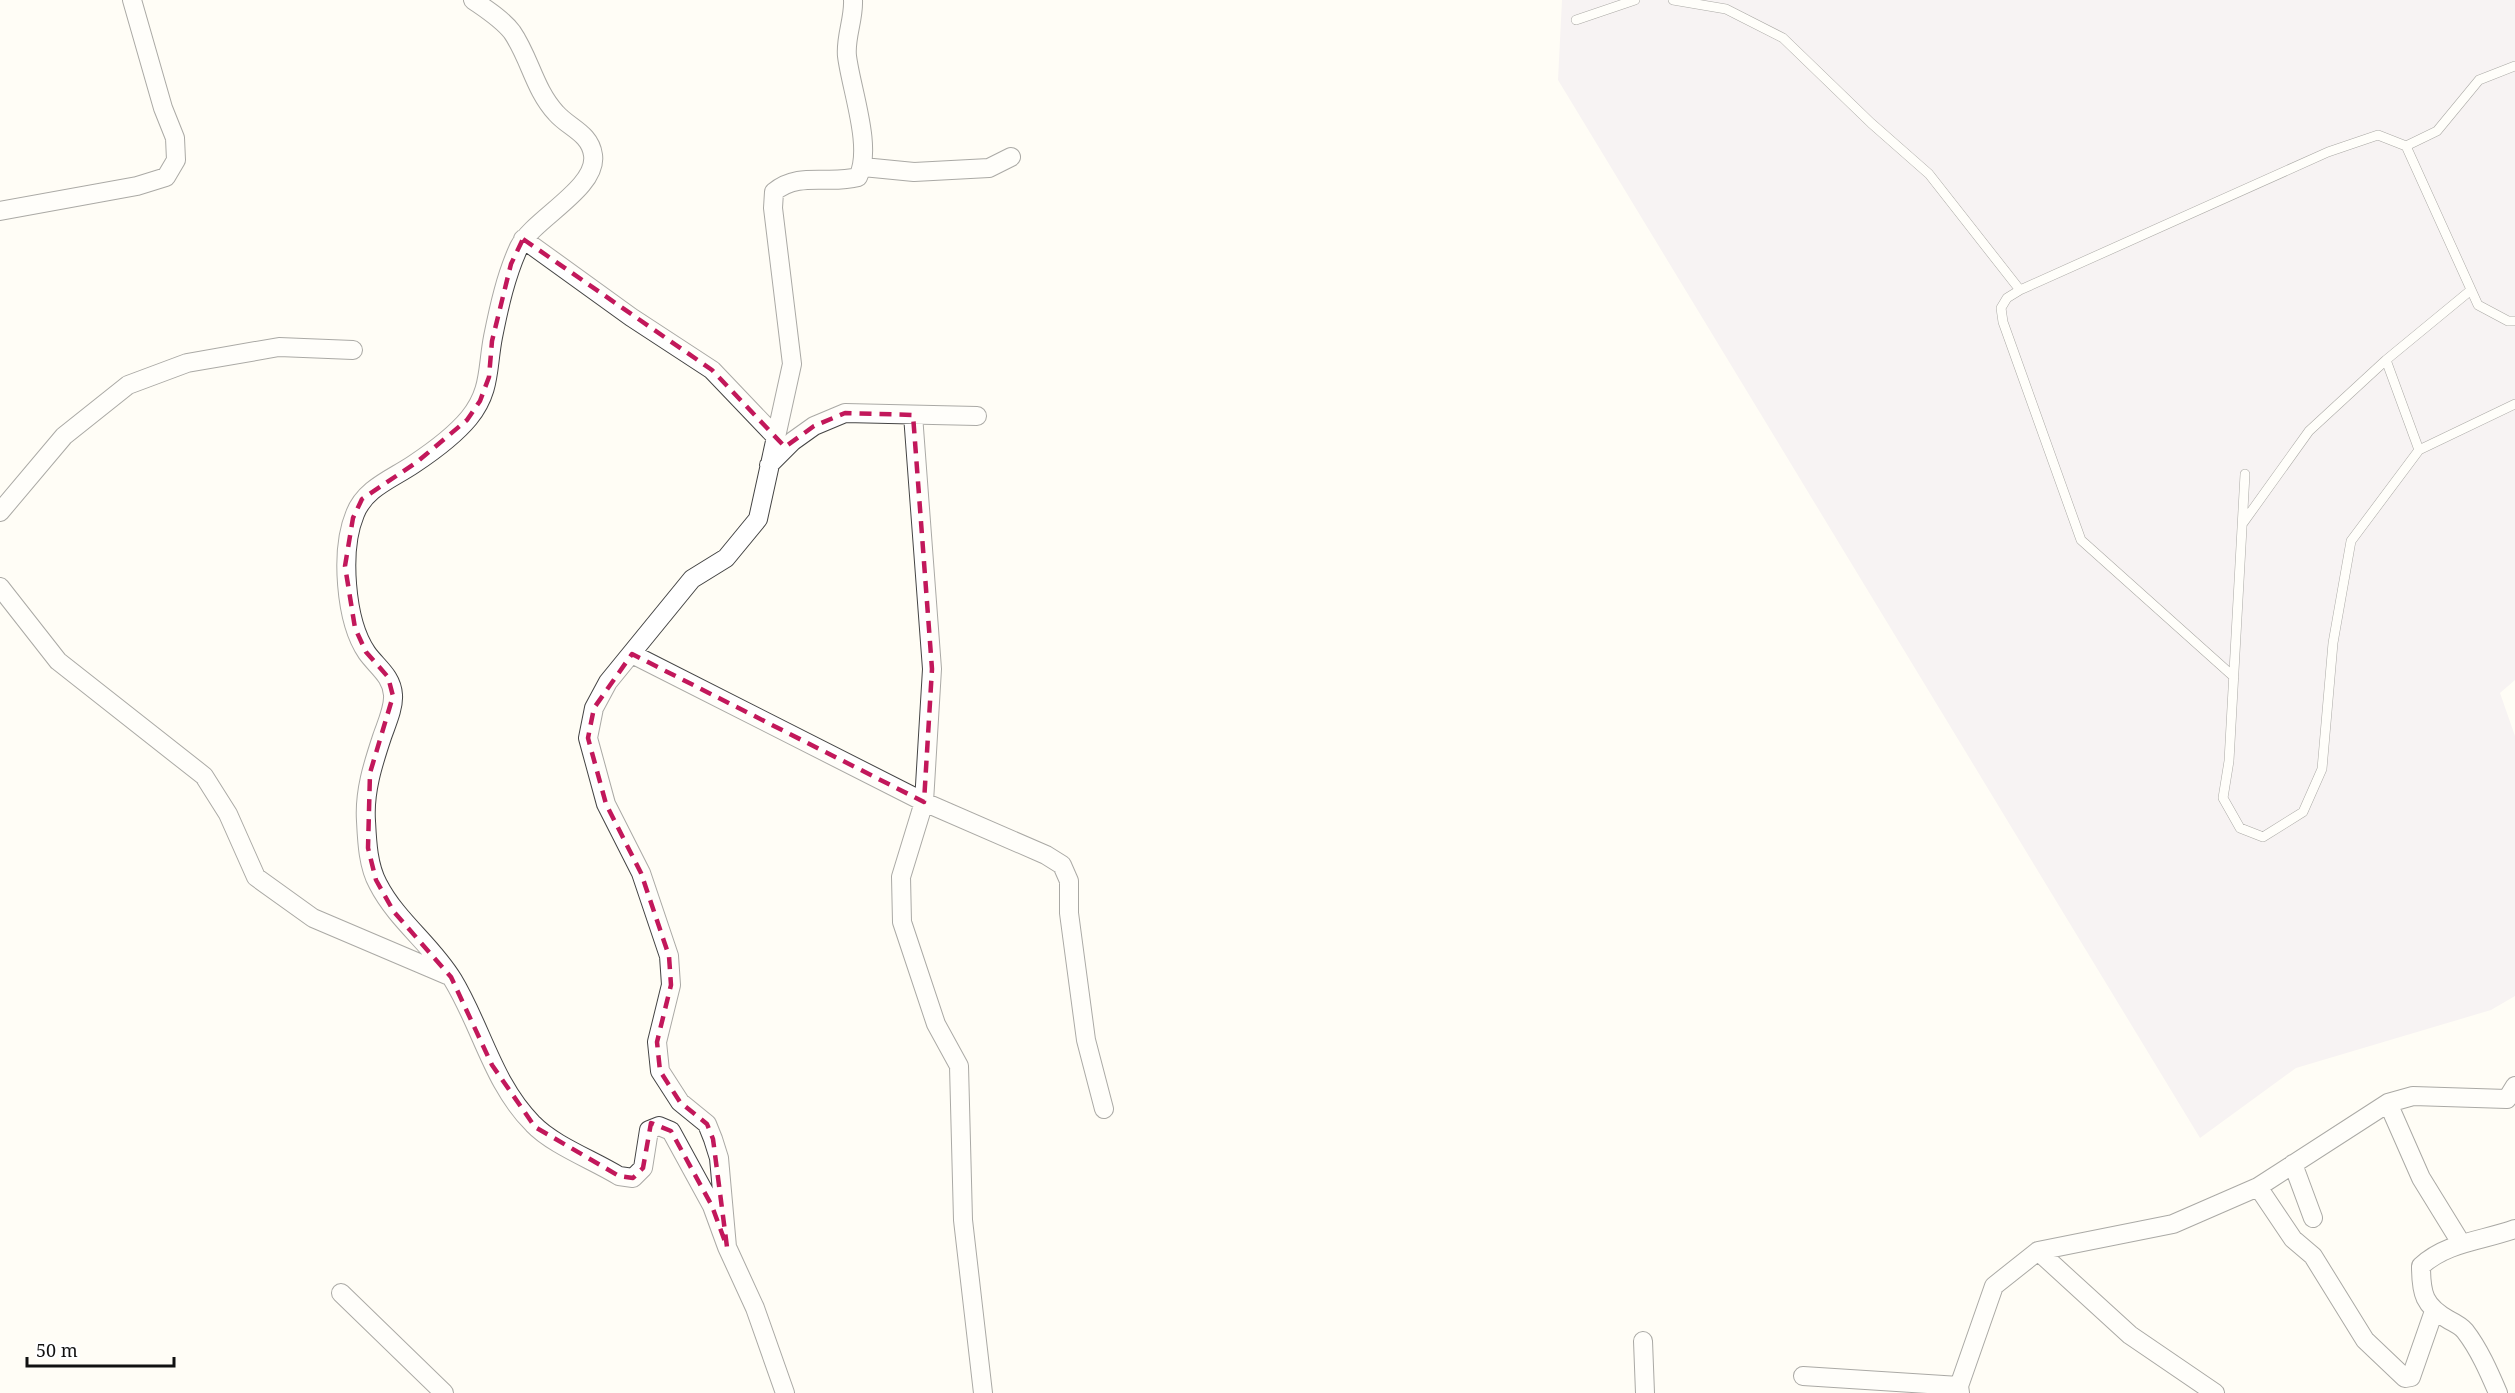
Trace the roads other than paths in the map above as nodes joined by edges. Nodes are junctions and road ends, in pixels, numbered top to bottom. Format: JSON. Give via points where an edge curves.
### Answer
{"nodes":[{"id":1,"x":132,"y":0,"type":"edge"},
{"id":2,"x":473,"y":0,"type":"edge"},
{"id":3,"x":853,"y":0,"type":"edge"},
{"id":4,"x":1635,"y":0,"type":"edge"},
{"id":5,"x":1673,"y":0,"type":"edge"},
{"id":6,"x":1576,"y":20,"type":"dead end"},
{"id":7,"x":2515,"y":66,"type":"edge"},
{"id":8,"x":2406,"y":146,"type":"junction"},
{"id":9,"x":1011,"y":157,"type":"dead end"},
{"id":10,"x":863,"y":167,"type":"junction"},
{"id":11,"x":0,"y":211,"type":"edge"},
{"id":12,"x":523,"y":239,"type":"junction"},
{"id":13,"x":2020,"y":290,"type":"junction"},
{"id":14,"x":2471,"y":290,"type":"junction"},
{"id":15,"x":2515,"y":321,"type":"edge"},
{"id":16,"x":353,"y":350,"type":"dead end"},
{"id":17,"x":2386,"y":360,"type":"junction"},
{"id":18,"x":2515,"y":404,"type":"edge"},
{"id":19,"x":913,"y":416,"type":"junction"},
{"id":20,"x":977,"y":416,"type":"dead end"},
{"id":21,"x":775,"y":436,"type":"junction"},
{"id":22,"x":2419,"y":450,"type":"junction"},
{"id":23,"x":769,"y":465,"type":"junction"},
{"id":24,"x":2245,"y":474,"type":"dead end"},
{"id":25,"x":0,"y":512,"type":"edge"},
{"id":26,"x":2242,"y":523,"type":"junction"},
{"id":27,"x":0,"y":587,"type":"edge"},
{"id":28,"x":632,"y":654,"type":"junction"},
{"id":29,"x":2234,"y":677,"type":"junction"},
{"id":30,"x":924,"y":802,"type":"junction"},
{"id":31,"x":451,"y":976,"type":"junction"},
{"id":32,"x":2512,"y":1097,"type":"edge"},
{"id":33,"x":2388,"y":1103,"type":"junction"},
{"id":34,"x":1104,"y":1109,"type":"dead end"},
{"id":35,"x":2293,"y":1164,"type":"junction"},
{"id":36,"x":2258,"y":1187,"type":"junction"},
{"id":37,"x":2313,"y":1218,"type":"dead end"},
{"id":38,"x":2515,"y":1229,"type":"edge"},
{"id":39,"x":2461,"y":1243,"type":"junction"},
{"id":40,"x":728,"y":1247,"type":"junction"},
{"id":41,"x":2038,"y":1251,"type":"junction"},
{"id":42,"x":341,"y":1293,"type":"dead end"},
{"id":43,"x":2434,"y":1311,"type":"junction"},
{"id":44,"x":1643,"y":1341,"type":"dead end"},
{"id":45,"x":1803,"y":1376,"type":"dead end"},
{"id":46,"x":1960,"y":1390,"type":"edge"},
{"id":47,"x":444,"y":1393,"type":"edge"},
{"id":48,"x":785,"y":1393,"type":"edge"},
{"id":49,"x":983,"y":1393,"type":"edge"},
{"id":50,"x":1646,"y":1393,"type":"edge"},
{"id":51,"x":2215,"y":1393,"type":"edge"},
{"id":52,"x":2498,"y":1393,"type":"edge"}],
"edges":[{"from":1,"to":11,"type":"street","via":[[163,108],[176,138],[176,160],[166,177]]},
{"from":2,"to":12,"type":"street","via":[[511,31],[542,98],[560,118],[580,131],[590,144],[594,159],[589,175]]},
{"from":3,"to":10,"type":"street","via":[[847,53]]},
{"from":4,"to":6,"type":"lane"},
{"from":5,"to":13,"type":"lane","via":[[1726,9],[1783,38],[1929,174]]},
{"from":7,"to":8,"type":"lane","via":[[2479,80],[2437,130]]},
{"from":8,"to":13,"type":"lane","via":[[2378,135],[2328,152]]},
{"from":8,"to":14,"type":"lane"},
{"from":9,"to":10,"type":"street","via":[[989,168],[914,172]]},
{"from":10,"to":21,"type":"street","via":[[858,177],[808,178],[785,183],[774,192],[772,208],[792,364]]},
{"from":12,"to":21,"type":"street","via":[[712,370]]},
{"from":12,"to":31,"type":"street","via":[[511,264],[492,341],[489,377],[480,402],[467,420],[417,462],[362,500],[353,518],[345,566],[355,628],[366,652],[388,677],[393,696],[370,773],[365,816],[376,880],[394,912]]},
{"from":13,"to":29,"type":"lane","via":[[2007,298],[2001,308],[2002,322],[2082,540]]},
{"from":14,"to":15,"type":"lane","via":[[2478,305]]},
{"from":14,"to":17,"type":"lane"},
{"from":16,"to":25,"type":"street","via":[[279,347],[187,363],[128,385],[64,436]]},
{"from":17,"to":22,"type":"lane"},
{"from":17,"to":26,"type":"lane","via":[[2309,431]]},
{"from":18,"to":22,"type":"lane"},
{"from":19,"to":20,"type":"street"},
{"from":19,"to":23,"type":"street","via":[[845,414],[814,426]]},
{"from":19,"to":30,"type":"street","via":[[932,669]]},
{"from":21,"to":23,"type":"street"},
{"from":22,"to":29,"type":"lane","via":[[2351,541],[2333,643],[2322,770],[2303,812],[2263,837],[2240,828],[2223,798]]},
{"from":23,"to":28,"type":"street","via":[[758,519],[726,558],[692,579]]},
{"from":24,"to":26,"type":"lane"},
{"from":26,"to":29,"type":"lane"},
{"from":27,"to":31,"type":"street","via":[[58,662],[204,776],[228,814],[256,877],[313,918]]},
{"from":28,"to":30,"type":"street"},
{"from":28,"to":40,"type":"street","via":[[608,682],[594,708],[588,738],[606,804],[641,873],[669,956],[670,985],[657,1042],[660,1071],[681,1102],[707,1124],[713,1139],[719,1158]]},
{"from":30,"to":34,"type":"street","via":[[1062,865],[1069,881],[1069,913],[1086,1040]]},
{"from":30,"to":49,"type":"street","via":[[901,877],[902,922],[936,1024],[959,1066],[963,1220]]},
{"from":31,"to":40,"type":"street","via":[[512,1101],[535,1127],[619,1176],[633,1178],[643,1168],[649,1130],[659,1126],[671,1131],[712,1206]]},
{"from":32,"to":33,"type":"street","via":[[2413,1096]]},
{"from":33,"to":35,"type":"street"},
{"from":33,"to":39,"type":"street","via":[[2421,1178]]},
{"from":35,"to":36,"type":"street"},
{"from":35,"to":37,"type":"street"},
{"from":36,"to":41,"type":"street","via":[[2173,1224]]},
{"from":36,"to":43,"type":"street","via":[[2293,1239],[2313,1256],[2365,1340],[2405,1378],[2411,1377]]},
{"from":38,"to":39,"type":"street"},
{"from":39,"to":43,"type":"street","via":[[2435,1253],[2421,1266],[2421,1285]]},
{"from":40,"to":48,"type":"street"},
{"from":41,"to":46,"type":"street","via":[[1994,1286]]},
{"from":41,"to":51,"type":"street","via":[[2130,1335]]},
{"from":42,"to":47,"type":"street"},
{"from":43,"to":52,"type":"street","via":[[2463,1328],[2487,1366]]},
{"from":44,"to":50,"type":"street"},
{"from":45,"to":46,"type":"street"}]}
